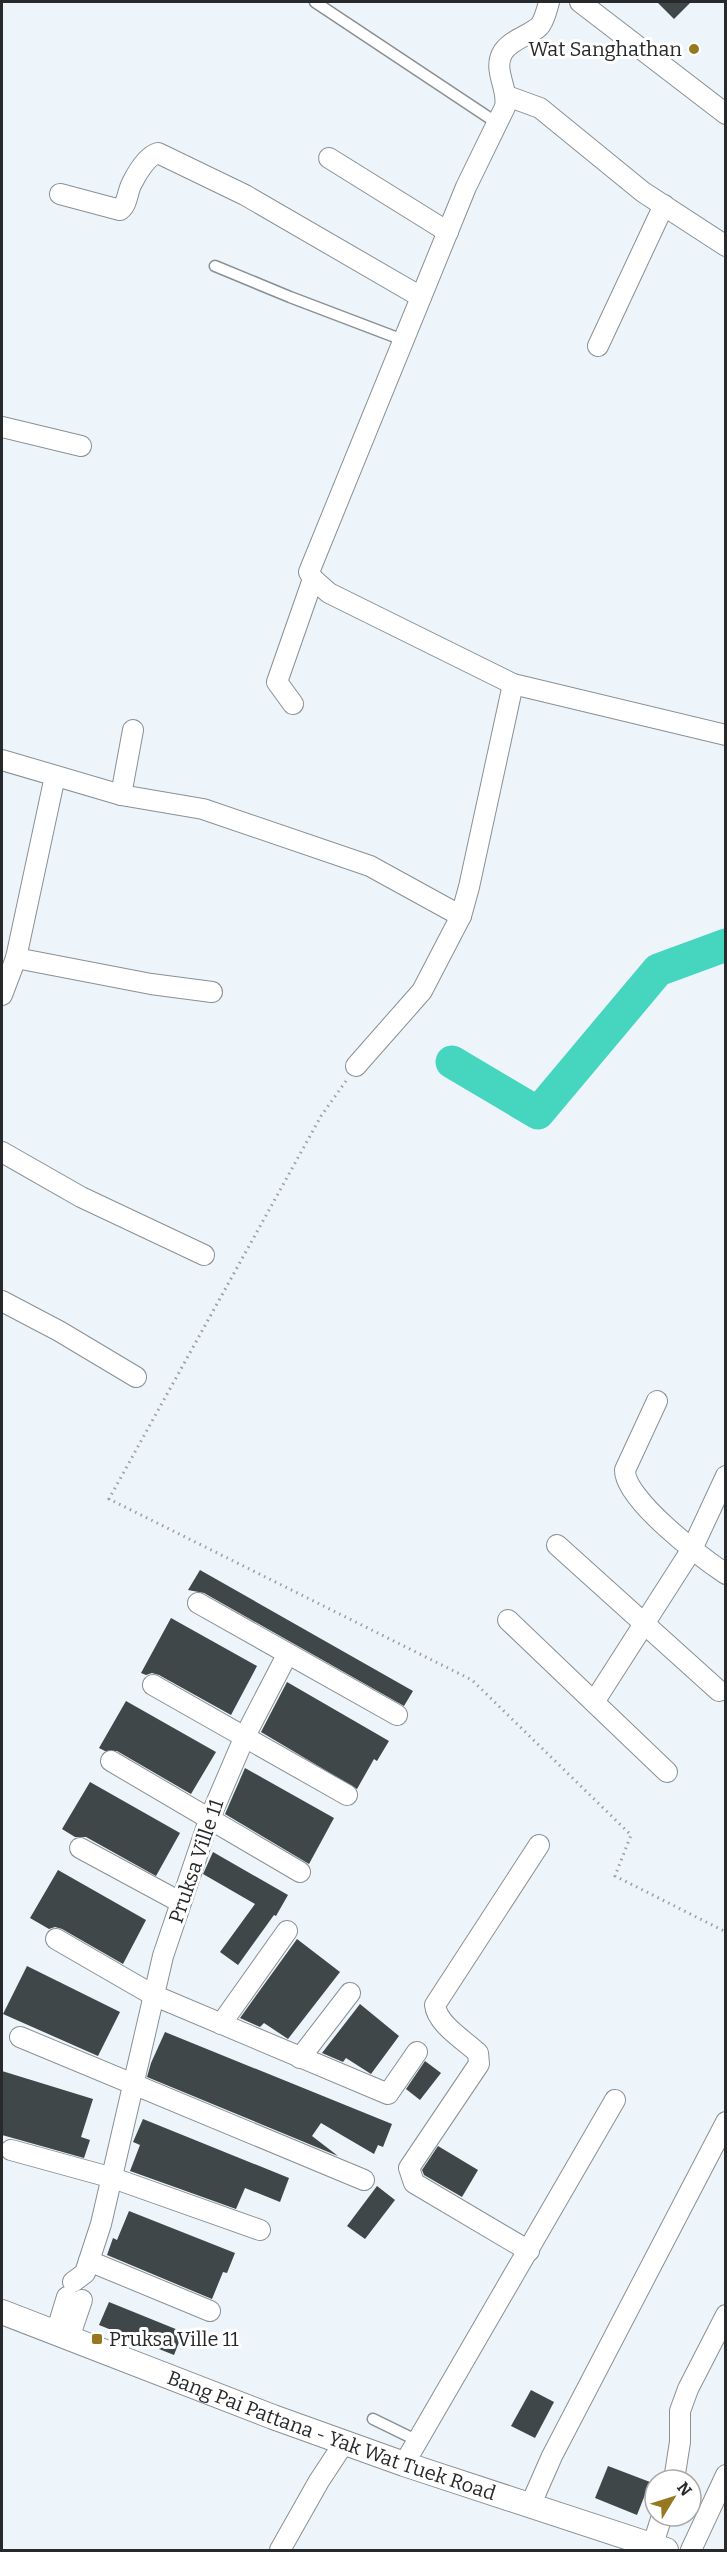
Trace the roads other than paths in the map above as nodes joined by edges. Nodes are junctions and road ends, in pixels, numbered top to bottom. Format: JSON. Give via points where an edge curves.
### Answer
{"nodes":[{"id":1,"x":315,"y":2,"type":"edge"},
{"id":2,"x":549,"y":2,"type":"edge"},
{"id":3,"x":580,"y":2,"type":"edge"},
{"id":4,"x":507,"y":96,"type":"junction"},
{"id":5,"x":726,"y":114,"type":"edge"},
{"id":6,"x":497,"y":123,"type":"junction"},
{"id":7,"x":329,"y":158,"type":"dead end"},
{"id":8,"x":60,"y":194,"type":"dead end"},
{"id":9,"x":664,"y":205,"type":"junction"},
{"id":10,"x":448,"y":232,"type":"junction"},
{"id":11,"x":726,"y":246,"type":"edge"},
{"id":12,"x":215,"y":266,"type":"dead end"},
{"id":13,"x":421,"y":297,"type":"junction"},
{"id":14,"x":403,"y":339,"type":"junction"},
{"id":15,"x":598,"y":346,"type":"dead end"},
{"id":16,"x":2,"y":427,"type":"edge"},
{"id":17,"x":81,"y":446,"type":"dead end"},
{"id":18,"x":313,"y":579,"type":"junction"},
{"id":19,"x":513,"y":684,"type":"junction"},
{"id":20,"x":292,"y":704,"type":"dead end"},
{"id":21,"x":133,"y":730,"type":"dead end"},
{"id":22,"x":726,"y":735,"type":"edge"},
{"id":23,"x":2,"y":760,"type":"edge"},
{"id":24,"x":55,"y":776,"type":"junction"},
{"id":25,"x":121,"y":795,"type":"junction"},
{"id":26,"x":460,"y":915,"type":"junction"},
{"id":27,"x":12,"y":944,"type":"edge"},
{"id":28,"x":212,"y":992,"type":"dead end"},
{"id":29,"x":2,"y":995,"type":"edge"},
{"id":30,"x":356,"y":1066,"type":"road end"},
{"id":31,"x":2,"y":1152,"type":"edge"},
{"id":32,"x":204,"y":1255,"type":"dead end"},
{"id":33,"x":2,"y":1301,"type":"edge"},
{"id":34,"x":136,"y":1377,"type":"dead end"},
{"id":35,"x":657,"y":1401,"type":"dead end"},
{"id":36,"x":726,"y":1476,"type":"edge"},
{"id":37,"x":557,"y":1545,"type":"dead end"},
{"id":38,"x":692,"y":1549,"type":"junction"},
{"id":39,"x":726,"y":1574,"type":"edge"},
{"id":40,"x":198,"y":1603,"type":"dead end"},
{"id":41,"x":508,"y":1620,"type":"dead end"},
{"id":42,"x":644,"y":1624,"type":"junction"},
{"id":43,"x":287,"y":1655,"type":"junction"},
{"id":44,"x":153,"y":1685,"type":"dead end"},
{"id":45,"x":719,"y":1691,"type":"dead end"},
{"id":46,"x":594,"y":1702,"type":"junction"},
{"id":47,"x":397,"y":1715,"type":"dead end"},
{"id":48,"x":245,"y":1736,"type":"junction"},
{"id":49,"x":111,"y":1761,"type":"dead end"},
{"id":50,"x":667,"y":1772,"type":"dead end"},
{"id":51,"x":347,"y":1794,"type":"dead end"},
{"id":52,"x":208,"y":1820,"type":"junction"},
{"id":53,"x":539,"y":1845,"type":"dead end"},
{"id":54,"x":80,"y":1848,"type":"dead end"},
{"id":55,"x":300,"y":1872,"type":"dead end"},
{"id":56,"x":180,"y":1902,"type":"junction"},
{"id":57,"x":286,"y":1931,"type":"dead end"},
{"id":58,"x":56,"y":1939,"type":"dead end"},
{"id":59,"x":350,"y":1993,"type":"dead end"},
{"id":60,"x":153,"y":1995,"type":"junction"},
{"id":61,"x":221,"y":2024,"type":"junction"},
{"id":62,"x":20,"y":2037,"type":"dead end"},
{"id":63,"x":417,"y":2052,"type":"dead end"},
{"id":64,"x":300,"y":2058,"type":"junction"},
{"id":65,"x":132,"y":2084,"type":"junction"},
{"id":66,"x":615,"y":2100,"type":"dead end"},
{"id":67,"x":726,"y":2122,"type":"edge"},
{"id":68,"x":11,"y":2150,"type":"dead end"},
{"id":69,"x":113,"y":2178,"type":"junction"},
{"id":70,"x":364,"y":2180,"type":"dead end"},
{"id":71,"x":260,"y":2230,"type":"dead end"},
{"id":72,"x":529,"y":2251,"type":"junction"},
{"id":73,"x":80,"y":2283,"type":"junction"},
{"id":74,"x":210,"y":2311,"type":"dead end"},
{"id":75,"x":2,"y":2312,"type":"edge"},
{"id":76,"x":726,"y":2315,"type":"edge"},
{"id":77,"x":62,"y":2335,"type":"junction"},
{"id":78,"x":373,"y":2419,"type":"dead end"},
{"id":79,"x":416,"y":2440,"type":"junction"},
{"id":80,"x":345,"y":2443,"type":"junction"},
{"id":81,"x":404,"y":2464,"type":"junction"},
{"id":82,"x":676,"y":2468,"type":"edge"},
{"id":83,"x":726,"y":2475,"type":"edge"},
{"id":84,"x":530,"y":2506,"type":"junction"},
{"id":85,"x":661,"y":2528,"type":"edge"},
{"id":86,"x":659,"y":2549,"type":"edge"},
{"id":87,"x":280,"y":2550,"type":"edge"},
{"id":88,"x":691,"y":2550,"type":"edge"}],
"edges":[{"from":1,"to":6,"type":"lane"},
{"from":2,"to":4,"type":"street","via":[[542,23],[503,52],[499,75]]},
{"from":3,"to":5,"type":"street"},
{"from":4,"to":6,"type":"street"},
{"from":4,"to":9,"type":"street","via":[[540,108]]},
{"from":6,"to":10,"type":"street"},
{"from":7,"to":10,"type":"street"},
{"from":8,"to":13,"type":"street","via":[[120,210],[132,182],[151,155],[158,153],[245,195]]},
{"from":9,"to":11,"type":"street"},
{"from":9,"to":15,"type":"street"},
{"from":10,"to":13,"type":"street"},
{"from":12,"to":14,"type":"lane"},
{"from":13,"to":14,"type":"street"},
{"from":14,"to":18,"type":"street","via":[[312,562],[309,572]]},
{"from":16,"to":17,"type":"street"},
{"from":18,"to":19,"type":"street","via":[[328,593]]},
{"from":18,"to":20,"type":"street","via":[[277,682]]},
{"from":19,"to":22,"type":"street"},
{"from":19,"to":26,"type":"street"},
{"from":21,"to":25,"type":"street"},
{"from":23,"to":24,"type":"street"},
{"from":24,"to":25,"type":"street"},
{"from":24,"to":27,"type":"street"},
{"from":25,"to":26,"type":"street","via":[[203,809],[370,866]]},
{"from":26,"to":30,"type":"street","via":[[423,991]]},
{"from":27,"to":28,"type":"street","via":[[152,984]]},
{"from":27,"to":29,"type":"street"},
{"from":31,"to":32,"type":"street","via":[[81,1197]]},
{"from":33,"to":34,"type":"street"},
{"from":35,"to":38,"type":"street","via":[[625,1470],[625,1479],[640,1503]]},
{"from":36,"to":38,"type":"street"},
{"from":37,"to":42,"type":"street"},
{"from":38,"to":39,"type":"street"},
{"from":38,"to":42,"type":"street"},
{"from":40,"to":43,"type":"street"},
{"from":41,"to":46,"type":"street"},
{"from":42,"to":45,"type":"street"},
{"from":42,"to":46,"type":"street"},
{"from":43,"to":47,"type":"street"},
{"from":43,"to":48,"type":"street","name":"Pruksa Ville 11"},
{"from":44,"to":48,"type":"street"},
{"from":46,"to":50,"type":"street"},
{"from":48,"to":51,"type":"street"},
{"from":48,"to":52,"type":"street","name":"Pruksa Ville 11"},
{"from":49,"to":52,"type":"street"},
{"from":52,"to":55,"type":"street"},
{"from":52,"to":56,"type":"street","name":"Pruksa Ville 11"},
{"from":53,"to":72,"type":"street","via":[[435,2005],[442,2020],[480,2058],[410,2168],[414,2183]]},
{"from":54,"to":56,"type":"street"},
{"from":56,"to":60,"type":"street","name":"Pruksa Ville 11"},
{"from":57,"to":61,"type":"street"},
{"from":58,"to":60,"type":"street"},
{"from":59,"to":64,"type":"street"},
{"from":60,"to":61,"type":"street"},
{"from":60,"to":65,"type":"street","name":"Pruksa Ville 11"},
{"from":61,"to":64,"type":"street"},
{"from":62,"to":65,"type":"street"},
{"from":63,"to":64,"type":"street","via":[[396,2096]]},
{"from":65,"to":69,"type":"street","name":"Pruksa Ville 11"},
{"from":65,"to":70,"type":"street"},
{"from":66,"to":72,"type":"street"},
{"from":67,"to":84,"type":"street","via":[[552,2456]]},
{"from":68,"to":69,"type":"street"},
{"from":69,"to":71,"type":"street"},
{"from":69,"to":73,"type":"street","name":"Pruksa Ville 11"},
{"from":72,"to":79,"type":"street"},
{"from":73,"to":74,"type":"street"},
{"from":73,"to":77,"type":"street","name":"Pruksa Ville 11"},
{"from":75,"to":77,"type":"street","name":"Bang Pai Pattana - Yak Wat Tuek Road"},
{"from":76,"to":82,"type":"street","via":[[680,2411]]},
{"from":77,"to":80,"type":"street","name":"Bang Pai Pattana - Yak Wat Tuek Road"},
{"from":78,"to":79,"type":"lane"},
{"from":79,"to":81,"type":"street"},
{"from":80,"to":81,"type":"street","name":"Bang Pai Pattana - Yak Wat Tuek Road"},
{"from":80,"to":87,"type":"street"},
{"from":81,"to":84,"type":"street","name":"Bang Pai Pattana - Yak Wat Tuek Road"},
{"from":83,"to":88,"type":"street"},
{"from":84,"to":86,"type":"street","name":"Bang Pai Pattana - Yak Wat Tuek Road"},
{"from":85,"to":86,"type":"street"}]}
